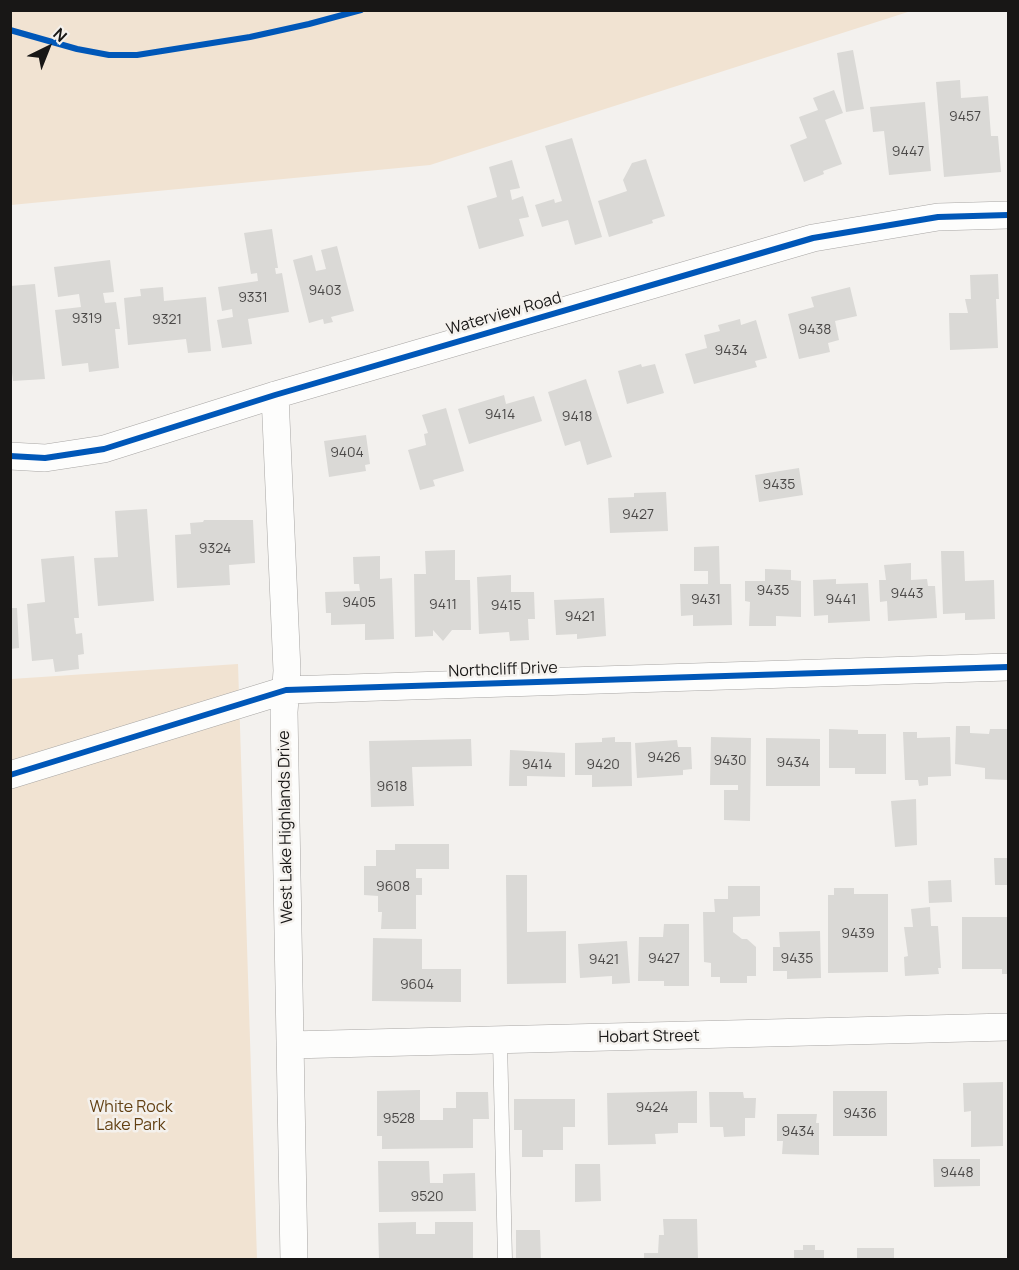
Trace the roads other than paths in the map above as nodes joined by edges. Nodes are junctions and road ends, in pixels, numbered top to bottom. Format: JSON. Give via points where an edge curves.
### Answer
{"nodes":[{"id":1,"x":1008,"y":215,"type":"edge"},
{"id":2,"x":275,"y":395,"type":"junction"},
{"id":3,"x":10,"y":456,"type":"edge"},
{"id":4,"x":1008,"y":667,"type":"edge"},
{"id":5,"x":286,"y":690,"type":"junction"},
{"id":6,"x":10,"y":775,"type":"edge"},
{"id":7,"x":1008,"y":1027,"type":"edge"},
{"id":8,"x":500,"y":1041,"type":"junction"},
{"id":9,"x":290,"y":1045,"type":"junction"},
{"id":10,"x":294,"y":1260,"type":"edge"},
{"id":11,"x":505,"y":1260,"type":"edge"}],
"edges":[{"from":1,"to":2,"type":"street","name":"Waterview Road","via":[[938,218],[813,238]]},
{"from":2,"to":3,"type":"street","name":"Waterview Road","via":[[104,449],[45,458]]},
{"from":2,"to":5,"type":"street","name":"West Lake Highlands Drive"},
{"from":4,"to":5,"type":"street","name":"Northcliff Drive"},
{"from":5,"to":6,"type":"street","name":"Northcliff Drive"},
{"from":5,"to":9,"type":"street","name":"West Lake Highlands Drive"},
{"from":7,"to":8,"type":"street","name":"Hobart Street"},
{"from":8,"to":9,"type":"street","name":"Hobart Street"},
{"from":8,"to":11,"type":"lane"},
{"from":9,"to":10,"type":"street","name":"West Lake Highlands Drive"}]}
